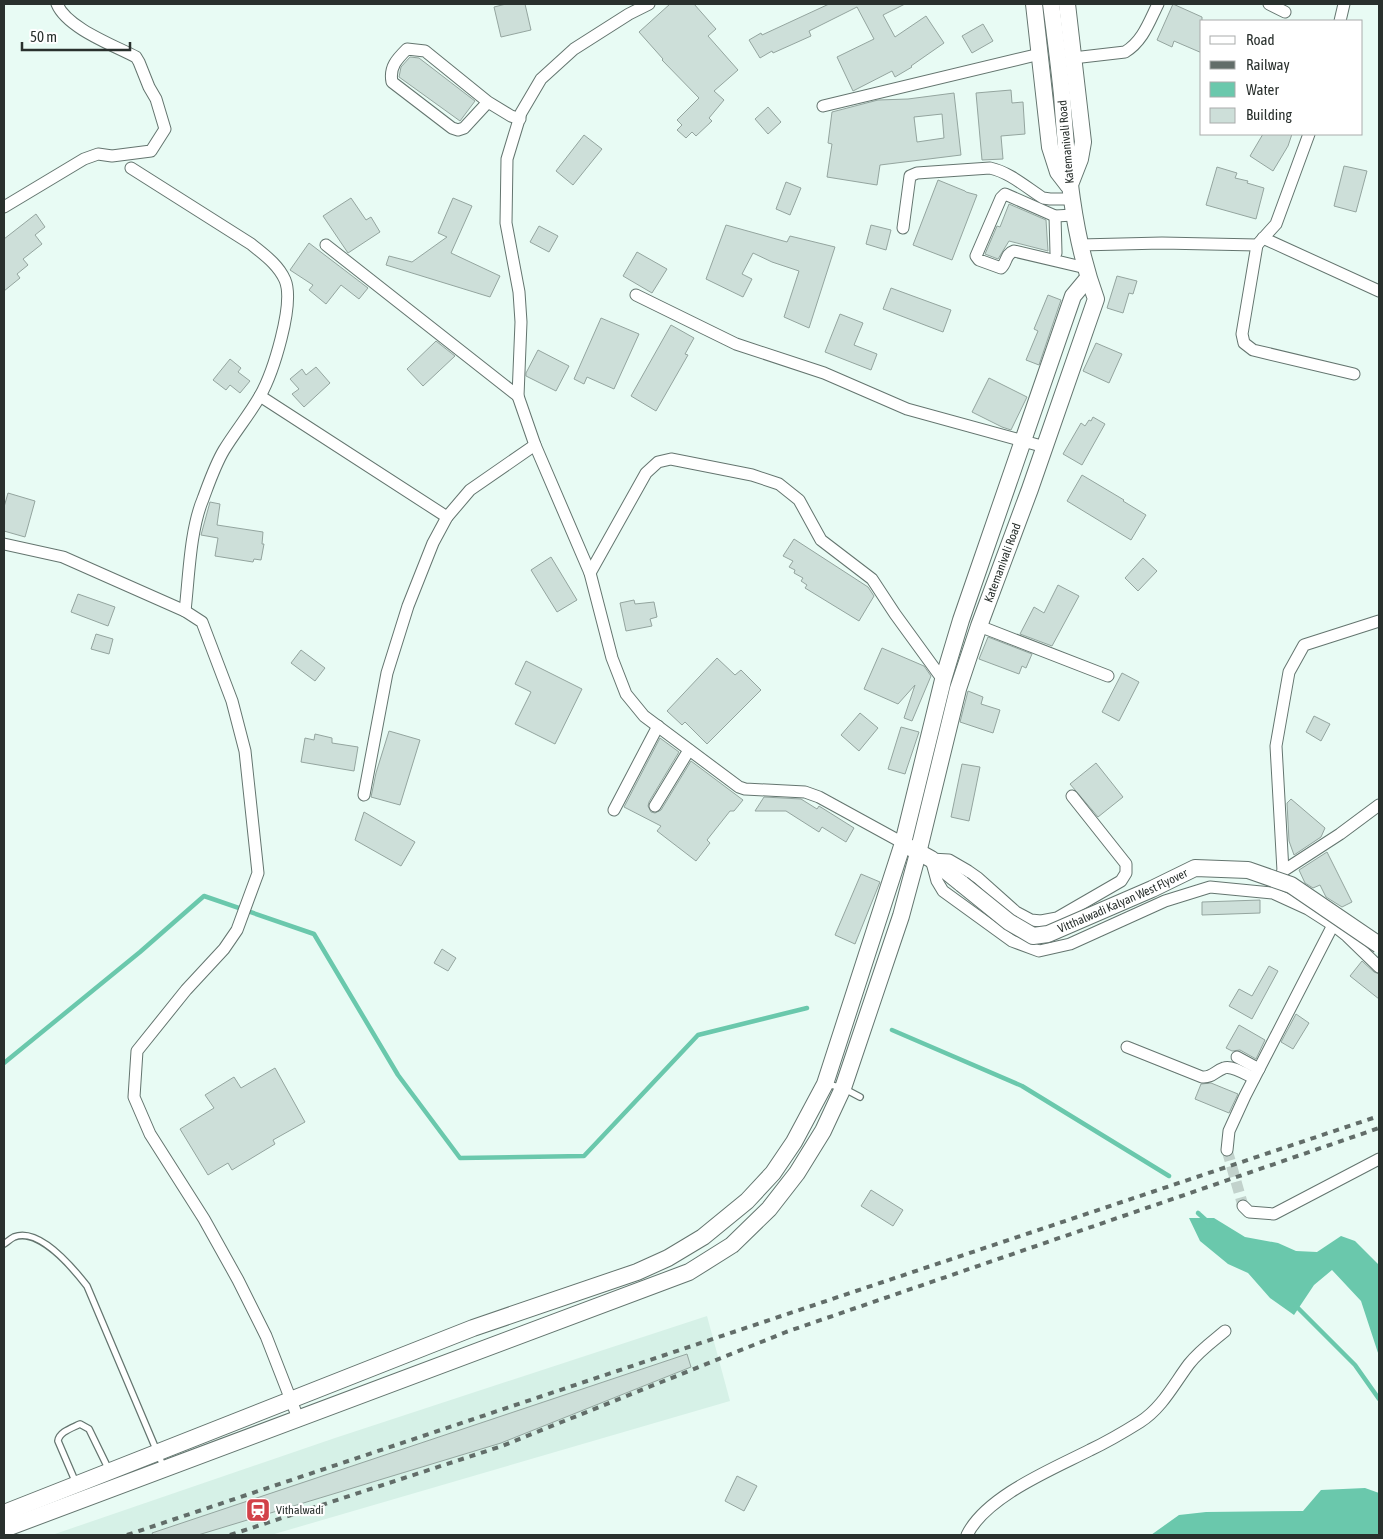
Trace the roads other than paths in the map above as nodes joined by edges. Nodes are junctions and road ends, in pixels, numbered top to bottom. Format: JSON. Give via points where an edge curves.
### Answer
{"nodes":[{"id":1,"x":57,"y":4,"type":"edge"},
{"id":2,"x":649,"y":4,"type":"edge"},
{"id":3,"x":1034,"y":4,"type":"edge"},
{"id":4,"x":1052,"y":4,"type":"edge"},
{"id":5,"x":1067,"y":4,"type":"edge"},
{"id":6,"x":1158,"y":4,"type":"edge"},
{"id":7,"x":1270,"y":4,"type":"edge"},
{"id":8,"x":1344,"y":4,"type":"edge"},
{"id":9,"x":1285,"y":12,"type":"dead end"},
{"id":10,"x":1340,"y":20,"type":"edge"},
{"id":11,"x":1040,"y":54,"type":"junction"},
{"id":12,"x":1073,"y":58,"type":"junction"},
{"id":13,"x":488,"y":102,"type":"junction"},
{"id":14,"x":823,"y":106,"type":"dead end"},
{"id":15,"x":520,"y":119,"type":"junction"},
{"id":16,"x":1308,"y":135,"type":"edge"},
{"id":17,"x":131,"y":168,"type":"dead end"},
{"id":18,"x":1031,"y":190,"type":"junction"},
{"id":19,"x":1070,"y":193,"type":"junction"},
{"id":20,"x":1025,"y":203,"type":"junction"},
{"id":21,"x":6,"y":204,"type":"edge"},
{"id":22,"x":1074,"y":215,"type":"junction"},
{"id":23,"x":1055,"y":216,"type":"junction"},
{"id":24,"x":903,"y":228,"type":"dead end"},
{"id":25,"x":1260,"y":242,"type":"junction"},
{"id":26,"x":326,"y":245,"type":"dead end"},
{"id":27,"x":1080,"y":245,"type":"junction"},
{"id":28,"x":1056,"y":253,"type":"dead end"},
{"id":29,"x":1087,"y":273,"type":"junction"},
{"id":30,"x":1379,"y":291,"type":"edge"},
{"id":31,"x":636,"y":295,"type":"dead end"},
{"id":32,"x":1354,"y":374,"type":"dead end"},
{"id":33,"x":260,"y":396,"type":"junction"},
{"id":34,"x":518,"y":396,"type":"junction"},
{"id":35,"x":1024,"y":442,"type":"junction"},
{"id":36,"x":536,"y":446,"type":"junction"},
{"id":37,"x":1045,"y":448,"type":"junction"},
{"id":38,"x":447,"y":517,"type":"junction"},
{"id":39,"x":4,"y":544,"type":"edge"},
{"id":40,"x":590,"y":573,"type":"junction"},
{"id":41,"x":186,"y":611,"type":"junction"},
{"id":42,"x":1379,"y":621,"type":"edge"},
{"id":43,"x":979,"y":626,"type":"junction"},
{"id":44,"x":1108,"y":676,"type":"dead end"},
{"id":45,"x":942,"y":680,"type":"junction"},
{"id":46,"x":658,"y":726,"type":"junction"},
{"id":47,"x":689,"y":750,"type":"junction"},
{"id":48,"x":364,"y":795,"type":"dead end"},
{"id":49,"x":1072,"y":796,"type":"dead end"},
{"id":50,"x":1379,"y":805,"type":"edge"},
{"id":51,"x":655,"y":806,"type":"dead end"},
{"id":52,"x":614,"y":810,"type":"dead end"},
{"id":53,"x":902,"y":844,"type":"junction"},
{"id":54,"x":925,"y":856,"type":"junction"},
{"id":55,"x":1283,"y":871,"type":"junction"},
{"id":56,"x":1273,"y":893,"type":"junction"},
{"id":57,"x":1333,"y":925,"type":"junction"},
{"id":58,"x":1379,"y":945,"type":"edge"},
{"id":59,"x":1379,"y":967,"type":"edge"},
{"id":60,"x":855,"y":992,"type":"junction"},
{"id":61,"x":874,"y":996,"type":"junction"},
{"id":62,"x":1127,"y":1047,"type":"dead end"},
{"id":63,"x":1237,"y":1057,"type":"dead end"},
{"id":64,"x":1256,"y":1073,"type":"junction"},
{"id":65,"x":825,"y":1084,"type":"junction"},
{"id":66,"x":843,"y":1088,"type":"junction"},
{"id":67,"x":860,"y":1097,"type":"dead end"},
{"id":68,"x":1227,"y":1150,"type":"tunnel mouth"},
{"id":69,"x":1379,"y":1159,"type":"edge"},
{"id":70,"x":1243,"y":1206,"type":"dead end"},
{"id":71,"x":4,"y":1244,"type":"edge"},
{"id":72,"x":668,"y":1258,"type":"junction"},
{"id":73,"x":676,"y":1277,"type":"junction"},
{"id":74,"x":1226,"y":1331,"type":"dead end"},
{"id":75,"x":291,"y":1400,"type":"junction"},
{"id":76,"x":298,"y":1418,"type":"junction"},
{"id":77,"x":158,"y":1452,"type":"junction"},
{"id":78,"x":165,"y":1468,"type":"junction"},
{"id":79,"x":110,"y":1472,"type":"junction"},
{"id":80,"x":77,"y":1485,"type":"junction"},
{"id":81,"x":4,"y":1513,"type":"edge"},
{"id":82,"x":4,"y":1529,"type":"edge"},
{"id":83,"x":967,"y":1535,"type":"edge"}],
"edges":[{"from":1,"to":21,"type":"street","via":[[66,18],[82,29],[136,57],[156,99],[165,129],[151,151],[112,156],[98,154],[84,159]]},
{"from":2,"to":15,"type":"street","via":[[574,48],[541,80]]},
{"from":3,"to":11,"type":"main road"},
{"from":4,"to":19,"type":"main road","name":"Katemanivali Road"},
{"from":5,"to":12,"type":"main road"},
{"from":6,"to":12,"type":"street","via":[[1144,33],[1125,52]]},
{"from":7,"to":9,"type":"street"},
{"from":8,"to":10,"type":"street"},
{"from":11,"to":14,"type":"street"},
{"from":11,"to":19,"type":"main road","via":[[1050,147],[1058,172]]},
{"from":12,"to":19,"type":"main road","via":[[1083,142]]},
{"from":13,"to":13,"type":"street","via":[[425,51],[407,49],[395,62],[390,74],[392,82],[458,130],[464,128]]},
{"from":13,"to":15,"type":"street"},
{"from":15,"to":34,"type":"street","via":[[508,159],[506,224],[519,292]]},
{"from":16,"to":25,"type":"street","via":[[1276,224]]},
{"from":17,"to":33,"type":"street","via":[[251,244],[266,256],[285,280],[288,297],[282,332],[271,372]]},
{"from":18,"to":19,"type":"street","via":[[1050,199]]},
{"from":18,"to":20,"type":"street"},
{"from":18,"to":24,"type":"street","via":[[990,168],[912,174]]},
{"from":19,"to":22,"type":"main road","name":"Katemanivali Road"},
{"from":20,"to":23,"type":"street"},
{"from":20,"to":29,"type":"street","via":[[1006,194],[1003,196],[977,258],[1000,268],[1014,251]]},
{"from":22,"to":23,"type":"street"},
{"from":22,"to":27,"type":"main road","name":"Katemanivali Road"},
{"from":23,"to":28,"type":"street"},
{"from":25,"to":27,"type":"street"},
{"from":25,"to":30,"type":"street"},
{"from":25,"to":32,"type":"street","via":[[1242,334],[1244,343],[1253,350]]},
{"from":26,"to":34,"type":"street"},
{"from":27,"to":29,"type":"main road","name":"Katemanivali Road"},
{"from":29,"to":35,"type":"main road","name":"Katemanivali Road","via":[[1073,296]]},
{"from":29,"to":37,"type":"main road","name":"Katemanivali Road","via":[[1096,299]]},
{"from":31,"to":35,"type":"street","via":[[736,344],[824,373],[907,409]]},
{"from":33,"to":38,"type":"street"},
{"from":33,"to":41,"type":"street","via":[[223,452],[197,513]]},
{"from":34,"to":36,"type":"street"},
{"from":35,"to":37,"type":"street"},
{"from":35,"to":45,"type":"main road","name":"Katemanivali Road"},
{"from":36,"to":38,"type":"street","via":[[470,490]]},
{"from":36,"to":40,"type":"street"},
{"from":37,"to":43,"type":"main road","name":"Katemanivali Road"},
{"from":38,"to":48,"type":"street","via":[[415,588],[387,673]]},
{"from":39,"to":41,"type":"street","via":[[63,556]]},
{"from":40,"to":45,"type":"street","via":[[646,473],[658,462],[671,459],[752,475],[779,484],[799,500],[821,540],[872,579]]},
{"from":40,"to":46,"type":"street","via":[[612,658],[626,694],[634,706]]},
{"from":41,"to":75,"type":"street","via":[[202,622],[232,701],[245,751],[258,874],[237,930],[137,1051],[134,1097],[150,1134],[238,1280],[266,1336]]},
{"from":42,"to":55,"type":"street","via":[[1304,645],[1289,672],[1276,746]]},
{"from":43,"to":44,"type":"street"},
{"from":43,"to":54,"type":"main road","name":"Katemanivali Road","via":[[958,689]]},
{"from":45,"to":53,"type":"main road","name":"Katemanivali Road"},
{"from":46,"to":47,"type":"street"},
{"from":46,"to":52,"type":"street"},
{"from":47,"to":51,"type":"street"},
{"from":47,"to":53,"type":"street","via":[[739,787],[804,792]]},
{"from":49,"to":54,"type":"street","via":[[1126,864],[1126,873],[1121,881],[1057,918],[1031,920],[1016,912],[961,866],[950,860]]},
{"from":50,"to":55,"type":"street"},
{"from":53,"to":54,"type":"main road","name":"Vitthalwadi Kalyan West Flyover"},
{"from":53,"to":60,"type":"main road","name":"Katemanivali Road"},
{"from":54,"to":56,"type":"street","via":[[943,891],[1012,941],[1039,952],[1070,944],[1166,901],[1210,887]]},
{"from":54,"to":58,"type":"main road","name":"Vitthalwadi Kalyan West Flyover","bridge":true,"via":[[1009,922],[1033,936],[1048,934],[1195,868],[1248,870],[1292,885]]},
{"from":54,"to":61,"type":"main road","name":"Katemanivali Road"},
{"from":55,"to":56,"type":"street"},
{"from":56,"to":57,"type":"street"},
{"from":57,"to":59,"type":"street"},
{"from":57,"to":64,"type":"street"},
{"from":60,"to":61,"type":"main road"},
{"from":60,"to":65,"type":"main road","name":"Katemanivali Road"},
{"from":61,"to":66,"type":"main road","name":"Katemanivali Road"},
{"from":62,"to":64,"type":"street","via":[[1202,1077],[1208,1078],[1224,1068]]},
{"from":63,"to":64,"type":"street"},
{"from":64,"to":68,"type":"street","via":[[1229,1131]]},
{"from":65,"to":66,"type":"lane"},
{"from":65,"to":72,"type":"main road","name":"Katemanivali Road","via":[[773,1173],[747,1201],[703,1237]]},
{"from":66,"to":67,"type":"lane"},
{"from":66,"to":73,"type":"main road","name":"Katemanivali Road","via":[[823,1131],[797,1173],[769,1209],[732,1245]]},
{"from":69,"to":70,"type":"street","via":[[1274,1214],[1249,1212]]},
{"from":71,"to":77,"type":"lane","via":[[15,1237],[30,1237],[51,1246],[87,1286]]},
{"from":72,"to":73,"type":"main road"},
{"from":72,"to":75,"type":"main road","name":"Katemanivali Road","via":[[637,1272],[473,1328]]},
{"from":73,"to":76,"type":"main road","name":"Katemanivali Road"},
{"from":74,"to":83,"type":"street","via":[[1200,1352],[1158,1406],[1142,1421],[1006,1494],[987,1510]]},
{"from":75,"to":76,"type":"street"},
{"from":75,"to":77,"type":"main road","name":"Katemanivali Road"},
{"from":76,"to":78,"type":"main road","name":"Katemanivali Road"},
{"from":77,"to":78,"type":"lane"},
{"from":77,"to":79,"type":"main road","name":"Katemanivali Road"},
{"from":78,"to":82,"type":"main road","name":"Katemanivali Road"},
{"from":79,"to":80,"type":"main road","name":"Katemanivali Road"},
{"from":79,"to":80,"type":"lane","via":[[89,1429],[80,1424],[62,1434],[58,1441]]},
{"from":80,"to":81,"type":"main road","name":"Katemanivali Road"}]}
